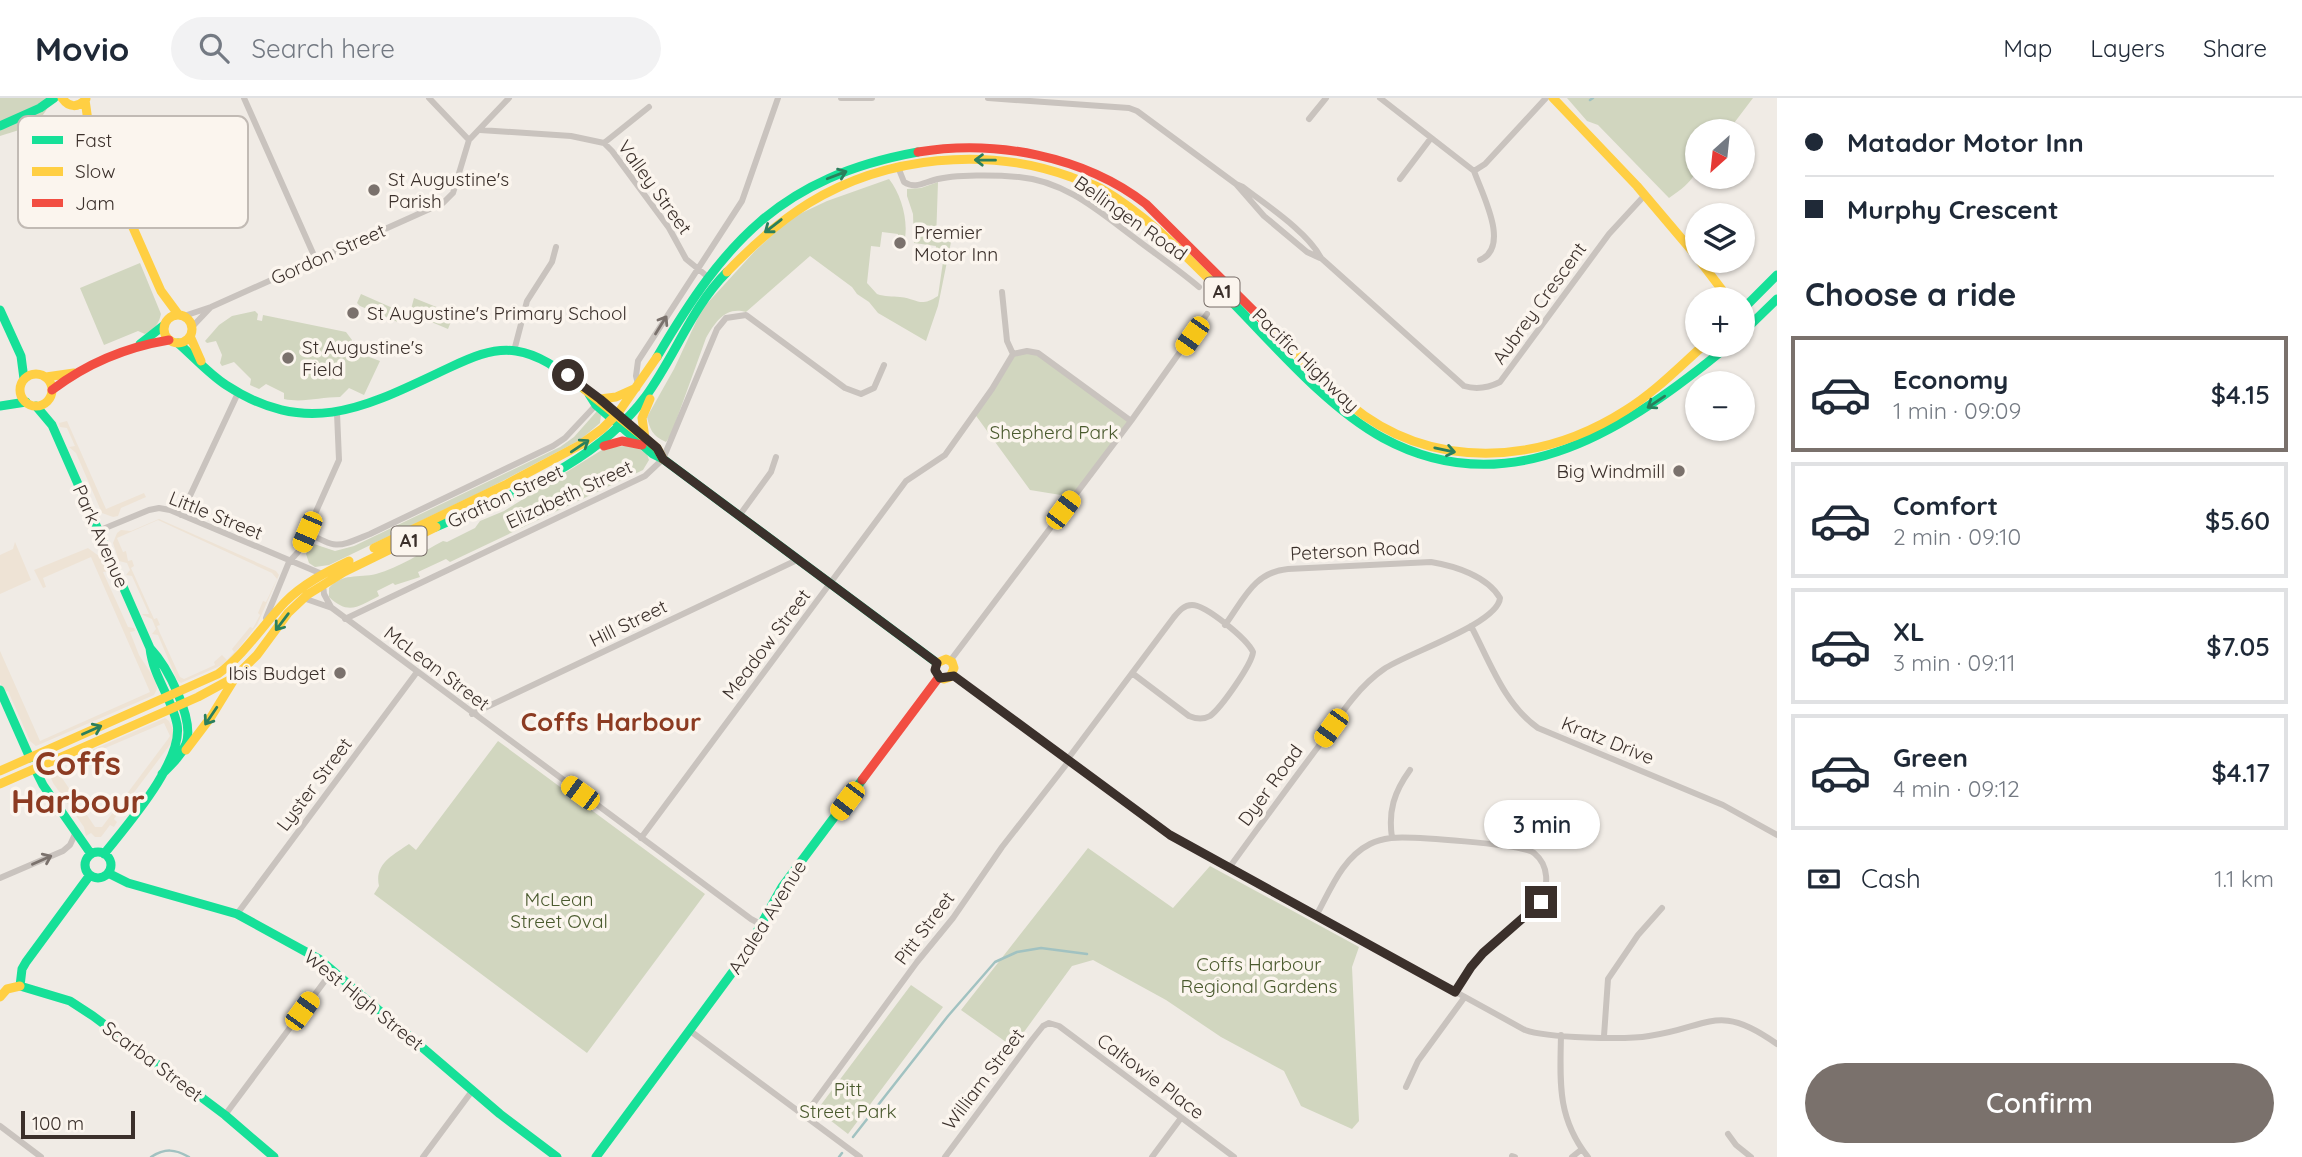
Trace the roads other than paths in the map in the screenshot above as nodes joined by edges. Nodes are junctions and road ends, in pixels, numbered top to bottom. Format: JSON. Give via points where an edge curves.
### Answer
{"nodes":[{"id":1,"x":54,"y":98,"type":"edge"},
{"id":2,"x":244,"y":98,"type":"edge"},
{"id":3,"x":429,"y":98,"type":"edge"},
{"id":4,"x":509,"y":98,"type":"edge"},
{"id":5,"x":778,"y":98,"type":"edge"},
{"id":6,"x":841,"y":98,"type":"edge"},
{"id":7,"x":872,"y":98,"type":"edge"},
{"id":8,"x":988,"y":98,"type":"edge"},
{"id":9,"x":1325,"y":98,"type":"edge"},
{"id":10,"x":1380,"y":98,"type":"edge"},
{"id":11,"x":1546,"y":98,"type":"edge"},
{"id":12,"x":1553,"y":98,"type":"edge"},
{"id":13,"x":86,"y":99,"type":"edge"},
{"id":14,"x":67,"y":103,"type":"edge"},
{"id":15,"x":649,"y":107,"type":"dead end"},
{"id":16,"x":40,"y":108,"type":"junction"},
{"id":17,"x":22,"y":116,"type":"edge"},
{"id":18,"x":18,"y":118,"type":"edge"},
{"id":19,"x":1310,"y":119,"type":"dead end"},
{"id":20,"x":0,"y":126,"type":"edge"},
{"id":21,"x":481,"y":130,"type":"junction"},
{"id":22,"x":1431,"y":138,"type":"junction"},
{"id":23,"x":469,"y":140,"type":"junction"},
{"id":24,"x":604,"y":143,"type":"junction"},
{"id":25,"x":895,"y":155,"type":"junction"},
{"id":26,"x":898,"y":167,"type":"junction"},
{"id":27,"x":1474,"y":171,"type":"junction"},
{"id":28,"x":1400,"y":179,"type":"dead end"},
{"id":29,"x":1644,"y":196,"type":"junction"},
{"id":30,"x":133,"y":228,"type":"edge"},
{"id":31,"x":1685,"y":243,"type":"edge"},
{"id":32,"x":556,"y":247,"type":"dead end"},
{"id":33,"x":316,"y":260,"type":"junction"},
{"id":34,"x":1480,"y":260,"type":"dead end"},
{"id":35,"x":698,"y":269,"type":"junction"},
{"id":36,"x":708,"y":277,"type":"junction"},
{"id":37,"x":1776,"y":279,"type":"edge"},
{"id":38,"x":1199,"y":287,"type":"dead end"},
{"id":39,"x":161,"y":290,"type":"junction"},
{"id":40,"x":1002,"y":292,"type":"dead end"},
{"id":41,"x":708,"y":293,"type":"joint"},
{"id":42,"x":1755,"y":300,"type":"edge"},
{"id":43,"x":1774,"y":302,"type":"edge"},
{"id":44,"x":211,"y":307,"type":"junction"},
{"id":45,"x":0,"y":310,"type":"edge"},
{"id":46,"x":1755,"y":313,"type":"edge"},
{"id":47,"x":1207,"y":314,"type":"dead end"},
{"id":48,"x":181,"y":315,"type":"junction"},
{"id":49,"x":1755,"y":320,"type":"edge"},
{"id":50,"x":165,"y":323,"type":"junction"},
{"id":51,"x":191,"y":331,"type":"junction"},
{"id":52,"x":173,"y":342,"type":"junction"},
{"id":53,"x":138,"y":345,"type":"junction"},
{"id":54,"x":514,"y":351,"type":"junction"},
{"id":55,"x":1013,"y":354,"type":"junction"},
{"id":56,"x":21,"y":356,"type":"junction"},
{"id":57,"x":1691,"y":357,"type":"edge"},
{"id":58,"x":1711,"y":357,"type":"edge"},
{"id":59,"x":1715,"y":357,"type":"edge"},
{"id":60,"x":670,"y":359,"type":"junction"},
{"id":61,"x":203,"y":365,"type":"junction"},
{"id":62,"x":884,"y":365,"type":"dead end"},
{"id":63,"x":1702,"y":368,"type":"junction"},
{"id":64,"x":74,"y":373,"type":"junction"},
{"id":65,"x":41,"y":376,"type":"junction"},
{"id":66,"x":24,"y":379,"type":"junction"},
{"id":67,"x":634,"y":385,"type":"junction"},
{"id":68,"x":20,"y":389,"type":"junction"},
{"id":69,"x":238,"y":393,"type":"junction"},
{"id":70,"x":50,"y":395,"type":"junction"},
{"id":71,"x":26,"y":402,"type":"junction"},
{"id":72,"x":598,"y":402,"type":"junction"},
{"id":73,"x":1,"y":406,"type":"edge"},
{"id":74,"x":36,"y":406,"type":"junction"},
{"id":75,"x":337,"y":413,"type":"junction"},
{"id":76,"x":615,"y":416,"type":"junction"},
{"id":77,"x":1131,"y":421,"type":"junction"},
{"id":78,"x":623,"y":424,"type":"junction"},
{"id":79,"x":52,"y":425,"type":"junction"},
{"id":80,"x":644,"y":442,"type":"junction"},
{"id":81,"x":597,"y":448,"type":"junction"},
{"id":82,"x":776,"y":457,"type":"dead end"},
{"id":83,"x":663,"y":459,"type":"junction"},
{"id":84,"x":181,"y":515,"type":"junction"},
{"id":85,"x":739,"y":516,"type":"junction"},
{"id":86,"x":98,"y":531,"type":"junction"},
{"id":87,"x":307,"y":532,"type":"junction"},
{"id":88,"x":797,"y":559,"type":"junction"},
{"id":89,"x":289,"y":562,"type":"junction"},
{"id":90,"x":321,"y":574,"type":"junction"},
{"id":91,"x":830,"y":584,"type":"junction"},
{"id":92,"x":323,"y":585,"type":"junction"},
{"id":93,"x":302,"y":598,"type":"junction"},
{"id":94,"x":332,"y":608,"type":"junction"},
{"id":95,"x":345,"y":619,"type":"junction"},
{"id":96,"x":1225,"y":625,"type":"junction"},
{"id":97,"x":1471,"y":626,"type":"junction"},
{"id":98,"x":258,"y":636,"type":"junction"},
{"id":99,"x":950,"y":661,"type":"junction"},
{"id":100,"x":937,"y":663,"type":"junction"},
{"id":101,"x":417,"y":672,"type":"junction"},
{"id":102,"x":1132,"y":673,"type":"junction"},
{"id":103,"x":953,"y":675,"type":"junction"},
{"id":104,"x":236,"y":676,"type":"junction"},
{"id":105,"x":939,"y":677,"type":"junction"},
{"id":106,"x":0,"y":690,"type":"edge"},
{"id":107,"x":171,"y":695,"type":"junction"},
{"id":108,"x":181,"y":703,"type":"junction"},
{"id":109,"x":171,"y":708,"type":"junction"},
{"id":110,"x":472,"y":714,"type":"junction"},
{"id":111,"x":182,"y":754,"type":"junction"},
{"id":112,"x":30,"y":758,"type":"junction"},
{"id":113,"x":1068,"y":761,"type":"junction"},
{"id":114,"x":35,"y":768,"type":"junction"},
{"id":115,"x":1410,"y":770,"type":"dead end"},
{"id":116,"x":0,"y":771,"type":"edge"},
{"id":117,"x":162,"y":774,"type":"junction"},
{"id":118,"x":0,"y":783,"type":"edge"},
{"id":119,"x":76,"y":832,"type":"junction"},
{"id":120,"x":1777,"y":835,"type":"edge"},
{"id":121,"x":641,"y":838,"type":"junction"},
{"id":122,"x":1392,"y":838,"type":"junction"},
{"id":123,"x":91,"y":854,"type":"junction"},
{"id":124,"x":104,"y":854,"type":"junction"},
{"id":125,"x":1228,"y":868,"type":"junction"},
{"id":126,"x":108,"y":873,"type":"junction"},
{"id":127,"x":90,"y":875,"type":"junction"},
{"id":128,"x":0,"y":878,"type":"edge"},
{"id":129,"x":1662,"y":908,"type":"dead end"},
{"id":130,"x":237,"y":914,"type":"junction"},
{"id":131,"x":1316,"y":916,"type":"junction"},
{"id":132,"x":762,"y":925,"type":"junction"},
{"id":133,"x":333,"y":970,"type":"junction"},
{"id":134,"x":20,"y":986,"type":"junction"},
{"id":135,"x":1455,"y":992,"type":"junction"},
{"id":136,"x":0,"y":997,"type":"edge"},
{"id":137,"x":1464,"y":998,"type":"junction"},
{"id":138,"x":1049,"y":1023,"type":"joint"},
{"id":139,"x":689,"y":1030,"type":"junction"},
{"id":140,"x":1561,"y":1035,"type":"junction"},
{"id":141,"x":1604,"y":1037,"type":"junction"},
{"id":142,"x":1777,"y":1044,"type":"edge"},
{"id":143,"x":1406,"y":1087,"type":"dead end"},
{"id":144,"x":472,"y":1091,"type":"junction"},
{"id":145,"x":226,"y":1115,"type":"junction"},
{"id":146,"x":805,"y":1115,"type":"junction"},
{"id":147,"x":1181,"y":1118,"type":"junction"},
{"id":148,"x":0,"y":1126,"type":"edge"},
{"id":149,"x":1728,"y":1134,"type":"dead end"},
{"id":150,"x":1582,"y":1149,"type":"junction"},
{"id":151,"x":41,"y":1157,"type":"edge"},
{"id":152,"x":274,"y":1157,"type":"edge"},
{"id":153,"x":423,"y":1157,"type":"edge"},
{"id":154,"x":557,"y":1157,"type":"edge"},
{"id":155,"x":596,"y":1157,"type":"edge"},
{"id":156,"x":860,"y":1157,"type":"edge"},
{"id":157,"x":945,"y":1157,"type":"edge"},
{"id":158,"x":1152,"y":1157,"type":"edge"},
{"id":159,"x":1234,"y":1157,"type":"edge"},
{"id":160,"x":1572,"y":1157,"type":"edge"},
{"id":161,"x":1588,"y":1157,"type":"edge"},
{"id":162,"x":1751,"y":1157,"type":"edge"}],
"edges":[{"from":1,"to":16,"type":"main road"},
{"from":2,"to":33,"type":"street"},
{"from":3,"to":23,"type":"street"},
{"from":4,"to":21,"type":"street"},
{"from":5,"to":35,"type":"street","name":"Grafton Street","via":[[747,190]]},
{"from":6,"to":7,"type":"street"},
{"from":8,"to":29,"type":"street","name":"Aubrey Crescent","via":[[1137,111],[1236,184],[1264,216],[1321,258],[1464,386],[1484,388],[1500,382],[1609,234]]},
{"from":9,"to":19,"type":"street"},
{"from":10,"to":22,"type":"street"},
{"from":11,"to":27,"type":"street"},
{"from":12,"to":29,"type":"main road"},
{"from":13,"to":14,"type":"main road","via":[[80,105]]},
{"from":14,"to":16,"type":"main road"},
{"from":15,"to":24,"type":"street"},
{"from":16,"to":17,"type":"main road"},
{"from":18,"to":20,"type":"main road"},
{"from":21,"to":23,"type":"street"},
{"from":21,"to":24,"type":"street","name":"Valley Street"},
{"from":22,"to":27,"type":"street"},
{"from":22,"to":28,"type":"street"},
{"from":23,"to":33,"type":"street","name":"Gordon Street","via":[[447,200]]},
{"from":24,"to":35,"type":"street","name":"Valley Street","via":[[669,228],[686,259]]},
{"from":25,"to":26,"type":"street"},
{"from":36,"to":25,"type":"main road","name":"Pacific Highway","number":"A1","one_way":true,"via":[[750,233],[797,194],[834,175]]},
{"from":25,"to":57,"type":"main road","name":"Pacific Highway","number":"A1","one_way":true,"via":[[932,150],[1013,152],[1068,163],[1106,178],[1162,218],[1350,405],[1400,435],[1445,450],[1515,454],[1575,438],[1633,405]]},
{"from":26,"to":38,"type":"street","name":"Bellingen Road","via":[[904,183],[913,186],[945,178],[998,177],[1035,179],[1056,186],[1103,214]]},
{"from":26,"to":41,"type":"main road","name":"Pacific Highway","number":"A1","one_way":true,"via":[[859,178],[793,211],[747,248]]},
{"from":63,"to":26,"type":"main road","name":"Pacific Highway","number":"A1","one_way":true,"via":[[1629,419],[1574,449],[1501,465],[1436,458],[1394,443],[1358,423],[1151,222],[1098,185],[1049,167],[1002,160]]},
{"from":27,"to":34,"type":"street","via":[[1495,239],[1491,252]]},
{"from":29,"to":31,"type":"main road"},
{"from":30,"to":39,"type":"main road"},
{"from":32,"to":54,"type":"street","via":[[527,301]]},
{"from":33,"to":44,"type":"street","name":"Gordon Street"},
{"from":35,"to":36,"type":"street","name":"Valley Street"},
{"from":67,"to":35,"type":"street","name":"Grafton Street","one_way":true,"via":[[638,360]]},
{"from":36,"to":67,"type":"main road","name":"Grafton Street","number":"A1"},
{"from":37,"to":42,"type":"main road"},
{"from":39,"to":48,"type":"main road"},
{"from":39,"to":50,"type":"main road"},
{"from":40,"to":55,"type":"street","via":[[1007,341]]},
{"from":41,"to":60,"type":"main road","name":"Grafton Street","number":"A1"},
{"from":43,"to":46,"type":"main road"},
{"from":43,"to":49,"type":"main road"},
{"from":44,"to":48,"type":"street","name":"Gordon Street"},
{"from":44,"to":51,"type":"street","name":"Gordon Street"},
{"from":45,"to":56,"type":"main road"},
{"from":47,"to":77,"type":"street"},
{"from":48,"to":50,"type":"main road"},
{"from":48,"to":51,"type":"main road"},
{"from":50,"to":52,"type":"main road","via":[[164,334]]},
{"from":50,"to":53,"type":"main road"},
{"from":51,"to":52,"type":"main road"},
{"from":51,"to":61,"type":"main road"},
{"from":52,"to":53,"type":"main road"},
{"from":52,"to":61,"type":"main road"},
{"from":53,"to":64,"type":"main road"},
{"from":54,"to":72,"type":"main road","via":[[559,368]]},
{"from":54,"to":75,"type":"main road","via":[[479,354],[372,404]]},
{"from":55,"to":77,"type":"street","via":[[1038,353]]},
{"from":55,"to":91,"type":"street","name":"Meadow Street","via":[[945,454],[906,481]]},
{"from":56,"to":65,"type":"main road"},
{"from":56,"to":66,"type":"main road"},
{"from":58,"to":63,"type":"main road","name":"Pacific Highway"},
{"from":59,"to":63,"type":"main road","name":"Pacific Highway","number":"A1"},
{"from":60,"to":78,"type":"main road","name":"Grafton Street","number":"A1"},
{"from":60,"to":80,"type":"main road","via":[[644,409]]},
{"from":61,"to":69,"type":"main road"},
{"from":62,"to":83,"type":"street","name":"Elizabeth Street","via":[[874,388],[861,394],[845,388],[746,315],[726,318],[717,328]]},
{"from":64,"to":65,"type":"main road"},
{"from":64,"to":70,"type":"main road"},
{"from":65,"to":66,"type":"main road"},
{"from":65,"to":70,"type":"main road"},
{"from":66,"to":68,"type":"main road"},
{"from":67,"to":72,"type":"main road"},
{"from":67,"to":76,"type":"main road","name":"Grafton Street","number":"A1"},
{"from":68,"to":71,"type":"main road"},
{"from":68,"to":73,"type":"main road"},
{"from":69,"to":75,"type":"main road","via":[[287,412]]},
{"from":69,"to":84,"type":"street"},
{"from":70,"to":74,"type":"main road"},
{"from":70,"to":79,"type":"main road","name":"Park Avenue"},
{"from":71,"to":73,"type":"main road"},
{"from":71,"to":74,"type":"main road"},
{"from":72,"to":76,"type":"main road"},
{"from":72,"to":87,"type":"street","name":"Grafton Street","via":[[553,446],[370,534],[332,545]]},
{"from":74,"to":79,"type":"main road","name":"Park Avenue"},
{"from":75,"to":87,"type":"street","via":[[339,460]]},
{"from":76,"to":78,"type":"main road"},
{"from":90,"to":76,"type":"main road","name":"Grafton Street","number":"A1","one_way":true,"via":[[571,452]]},
{"from":77,"to":99,"type":"street"},
{"from":78,"to":80,"type":"main road"},
{"from":78,"to":81,"type":"main road","name":"Grafton Street","number":"A1"},
{"from":79,"to":86,"type":"main road","name":"Park Avenue"},
{"from":80,"to":81,"type":"main road","via":[[622,441]]},
{"from":80,"to":83,"type":"main road","via":[[657,448]]},
{"from":81,"to":92,"type":"main road","name":"Grafton Street","number":"A1"},
{"from":82,"to":85,"type":"street","via":[[771,472]]},
{"from":83,"to":85,"type":"main road"},
{"from":83,"to":95,"type":"street","name":"Elizabeth Street","via":[[645,476]]},
{"from":84,"to":86,"type":"street","name":"Little Street","via":[[159,508]]},
{"from":84,"to":89,"type":"street","name":"Little Street"},
{"from":85,"to":88,"type":"main road"},
{"from":86,"to":107,"type":"main road","name":"Park Avenue","via":[[150,648],[159,657]]},
{"from":87,"to":89,"type":"street"},
{"from":88,"to":91,"type":"main road"},
{"from":88,"to":110,"type":"street","name":"Hill Street"},
{"from":89,"to":90,"type":"street","name":"Little Street"},
{"from":89,"to":98,"type":"street"},
{"from":90,"to":98,"type":"main road","name":"Grafton Street","number":"A1","via":[[298,590]]},
{"from":91,"to":100,"type":"main road"},
{"from":91,"to":121,"type":"street","name":"Meadow Street"},
{"from":92,"to":93,"type":"main road","name":"Grafton Street","number":"A1"},
{"from":92,"to":94,"type":"street","name":"McLean Street"},
{"from":93,"to":94,"type":"street","name":"McLean Street"},
{"from":93,"to":104,"type":"main road","name":"Grafton Street","number":"A1","one_way":true},
{"from":94,"to":95,"type":"street","name":"McLean Street"},
{"from":95,"to":101,"type":"street","name":"McLean Street"},
{"from":96,"to":97,"type":"street","name":"Peterson Road","via":[[1266,573],[1414,561],[1458,568],[1498,594],[1498,607]]},
{"from":96,"to":102,"type":"street","via":[[1200,607],[1183,607]]},
{"from":96,"to":102,"type":"street","via":[[1248,643],[1252,657],[1206,718],[1189,716]]},
{"from":97,"to":120,"type":"street","name":"Kratz Drive","via":[[1507,696],[1538,728],[1737,811]]},
{"from":97,"to":125,"type":"street","name":"Dyer Road","via":[[1371,678]]},
{"from":98,"to":107,"type":"main road","name":"Grafton Street","number":"A1","via":[[228,667]]},
{"from":99,"to":100,"type":"main road"},
{"from":99,"to":103,"type":"main road"},
{"from":100,"to":105,"type":"main road"},
{"from":101,"to":110,"type":"street","name":"McLean Street"},
{"from":101,"to":130,"type":"street","name":"Lyster Street"},
{"from":102,"to":113,"type":"street","name":"Pitt Street"},
{"from":103,"to":105,"type":"main road"},
{"from":103,"to":113,"type":"street"},
{"from":104,"to":108,"type":"main road","name":"Grafton Street","number":"A1"},
{"from":104,"to":111,"type":"main road","one_way":true},
{"from":105,"to":132,"type":"main road","name":"Azalea Avenue","via":[[782,887]]},
{"from":106,"to":112,"type":"main road"},
{"from":107,"to":108,"type":"main road","name":"Park Avenue"},
{"from":107,"to":109,"type":"main road","name":"Park Avenue"},
{"from":112,"to":107,"type":"main road","name":"Grafton Street","number":"A1","one_way":true},
{"from":108,"to":109,"type":"main road","name":"Grafton Street","number":"A1"},
{"from":108,"to":111,"type":"main road","name":"Park Avenue","via":[[188,729]]},
{"from":109,"to":114,"type":"main road","name":"Grafton Street","number":"A1"},
{"from":109,"to":117,"type":"main road","name":"Park Avenue","via":[[178,737]]},
{"from":110,"to":121,"type":"street","name":"McLean Street"},
{"from":111,"to":117,"type":"main road"},
{"from":112,"to":114,"type":"main road"},
{"from":112,"to":116,"type":"main road","name":"Grafton Street","number":"A1"},
{"from":113,"to":125,"type":"street","via":[[1156,826]]},
{"from":113,"to":146,"type":"street","name":"Pitt Street"},
{"from":114,"to":118,"type":"main road","name":"Grafton Street","number":"A1"},
{"from":114,"to":119,"type":"main road"},
{"from":115,"to":122,"type":"street","via":[[1393,800]]},
{"from":117,"to":124,"type":"main road"},
{"from":119,"to":123,"type":"main road"},
{"from":128,"to":119,"type":"street","one_way":true,"via":[[63,851]]},
{"from":121,"to":132,"type":"street","name":"McLean Street"},
{"from":122,"to":131,"type":"street","via":[[1353,856]]},
{"from":122,"to":135,"type":"street","via":[[1516,846],[1535,854],[1546,871],[1541,902],[1483,953]]},
{"from":123,"to":124,"type":"main road"},
{"from":123,"to":127,"type":"main road","via":[[85,864]]},
{"from":124,"to":126,"type":"main road","via":[[110,863]]},
{"from":125,"to":131,"type":"street"},
{"from":126,"to":127,"type":"main road","via":[[97,878]]},
{"from":126,"to":130,"type":"main road","name":"West High Street"},
{"from":127,"to":134,"type":"main road","via":[[26,962]]},
{"from":129,"to":141,"type":"street","via":[[1608,979]]},
{"from":130,"to":133,"type":"main road","name":"West High Street"},
{"from":131,"to":135,"type":"street"},
{"from":132,"to":139,"type":"main road","name":"Azalea Avenue"},
{"from":133,"to":144,"type":"main road","name":"West High Street"},
{"from":133,"to":145,"type":"street"},
{"from":134,"to":136,"type":"main road","via":[[7,989]]},
{"from":134,"to":145,"type":"main road","name":"Scarba Street","via":[[70,1001]]},
{"from":135,"to":137,"type":"street"},
{"from":137,"to":140,"type":"street","via":[[1528,1032]]},
{"from":137,"to":143,"type":"street","via":[[1418,1061]]},
{"from":138,"to":147,"type":"street","name":"Caltowie Place"},
{"from":138,"to":157,"type":"street","name":"William Street"},
{"from":139,"to":146,"type":"street"},
{"from":139,"to":155,"type":"main road","name":"Azalea Avenue"},
{"from":140,"to":141,"type":"street"},
{"from":140,"to":150,"type":"street","via":[[1562,1100],[1569,1127]]},
{"from":141,"to":142,"type":"street","via":[[1648,1037],[1721,1020],[1749,1026]]},
{"from":144,"to":153,"type":"street"},
{"from":144,"to":154,"type":"main road","name":"West High Street"},
{"from":145,"to":152,"type":"main road","name":"Scarba Street"},
{"from":146,"to":156,"type":"street"},
{"from":147,"to":158,"type":"street"},
{"from":147,"to":159,"type":"street","name":"Caltowie Place"},
{"from":148,"to":151,"type":"street"},
{"from":149,"to":162,"type":"street"},
{"from":150,"to":160,"type":"street"},
{"from":150,"to":161,"type":"street"}]}
